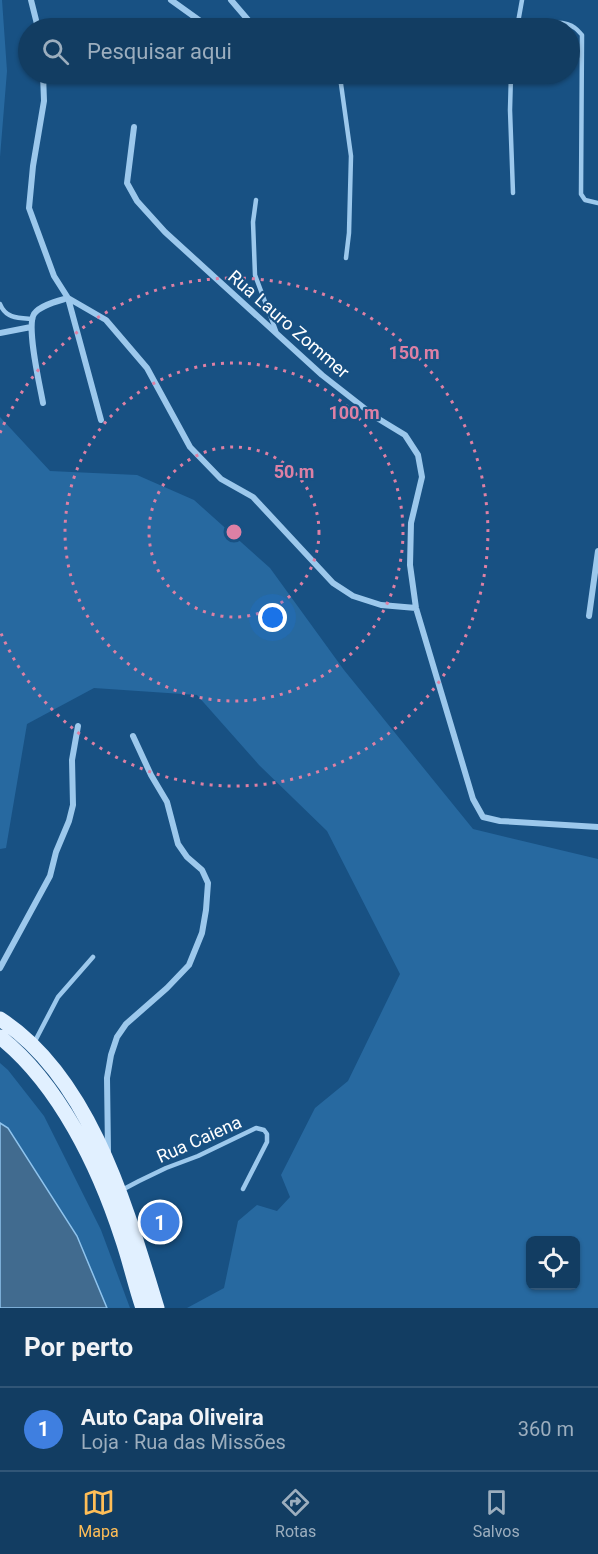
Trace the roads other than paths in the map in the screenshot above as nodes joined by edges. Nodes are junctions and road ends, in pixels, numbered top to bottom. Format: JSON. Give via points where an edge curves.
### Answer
{"nodes":[{"id":1,"x":31,"y":0,"type":"edge"},
{"id":2,"x":171,"y":0,"type":"edge"},
{"id":3,"x":231,"y":0,"type":"edge"},
{"id":4,"x":522,"y":0,"type":"edge"},
{"id":5,"x":36,"y":18,"type":"edge"},
{"id":6,"x":196,"y":18,"type":"edge"},
{"id":7,"x":246,"y":18,"type":"edge"},
{"id":8,"x":519,"y":18,"type":"edge"},
{"id":9,"x":580,"y":33,"type":"edge"},
{"id":10,"x":43,"y":84,"type":"edge"},
{"id":11,"x":341,"y":84,"type":"edge"},
{"id":12,"x":511,"y":84,"type":"edge"},
{"id":13,"x":134,"y":127,"type":"dead end"},
{"id":14,"x":513,"y":193,"type":"dead end"},
{"id":15,"x":256,"y":200,"type":"dead end"},
{"id":16,"x":598,"y":203,"type":"edge"},
{"id":17,"x":346,"y":258,"type":"dead end"},
{"id":18,"x":68,"y":298,"type":"junction"},
{"id":19,"x":0,"y":304,"type":"edge"},
{"id":20,"x":33,"y":319,"type":"junction"},
{"id":21,"x":32,"y":327,"type":"junction"},
{"id":22,"x":276,"y":331,"type":"junction"},
{"id":23,"x":0,"y":333,"type":"edge"},
{"id":24,"x":43,"y":403,"type":"dead end"},
{"id":25,"x":101,"y":420,"type":"dead end"},
{"id":26,"x":598,"y":551,"type":"edge"},
{"id":27,"x":416,"y":608,"type":"junction"},
{"id":28,"x":589,"y":616,"type":"dead end"},
{"id":29,"x":78,"y":726,"type":"dead end"},
{"id":30,"x":133,"y":736,"type":"dead end"},
{"id":31,"x":598,"y":827,"type":"edge"},
{"id":32,"x":93,"y":957,"type":"dead end"},
{"id":33,"x":0,"y":968,"type":"edge"},
{"id":34,"x":0,"y":1019,"type":"edge"},
{"id":35,"x":0,"y":1036,"type":"edge"},
{"id":36,"x":33,"y":1046,"type":"junction"},
{"id":37,"x":108,"y":1163,"type":"junction"},
{"id":38,"x":243,"y":1189,"type":"dead end"},
{"id":39,"x":120,"y":1191,"type":"junction"},
{"id":40,"x":143,"y":1308,"type":"edge"},
{"id":41,"x":157,"y":1308,"type":"edge"}],
"edges":[{"from":1,"to":5,"type":"street"},
{"from":2,"to":6,"type":"street"},
{"from":3,"to":7,"type":"street"},
{"from":4,"to":8,"type":"lane"},
{"from":9,"to":16,"type":"lane","via":[[581,194],[585,200]]},
{"from":10,"to":18,"type":"street","via":[[29,208],[54,276]]},
{"from":11,"to":17,"type":"lane","via":[[351,156]]},
{"from":12,"to":14,"type":"lane"},
{"from":13,"to":22,"type":"street","name":"Rua Lauro Zommer","via":[[127,183],[137,201],[165,232]]},
{"from":15,"to":22,"type":"lane","via":[[255,275]]},
{"from":18,"to":20,"type":"street","via":[[48,304]]},
{"from":18,"to":25,"type":"street"},
{"from":18,"to":27,"type":"street","via":[[106,320],[147,368],[190,447],[220,479],[253,497],[333,583],[353,597],[381,605]]},
{"from":19,"to":20,"type":"lane","via":[[7,316]]},
{"from":20,"to":21,"type":"street"},
{"from":21,"to":23,"type":"street"},
{"from":21,"to":24,"type":"street"},
{"from":22,"to":27,"type":"street","name":"Rua Lauro Zommer","via":[[322,375],[405,435],[418,455],[422,477],[411,522],[410,565]]},
{"from":26,"to":28,"type":"street"},
{"from":27,"to":31,"type":"street","name":"Rua Lauro Zommer","via":[[473,799],[483,817]]},
{"from":29,"to":33,"type":"street","via":[[69,821],[50,876]]},
{"from":30,"to":37,"type":"street","via":[[167,802],[178,844],[202,870],[208,883],[202,933],[189,965],[117,1037],[107,1078]]},
{"from":32,"to":36,"type":"lane","via":[[58,997]]},
{"from":34,"to":36,"type":"main road"},
{"from":35,"to":40,"type":"main road","via":[[46,1084],[82,1144],[115,1216]]},
{"from":36,"to":37,"type":"main road","via":[[70,1093]]},
{"from":37,"to":39,"type":"main road"},
{"from":38,"to":39,"type":"lane","name":"Rua Caiena","via":[[267,1142],[264,1130],[256,1128]]},
{"from":39,"to":41,"type":"main road"}]}
